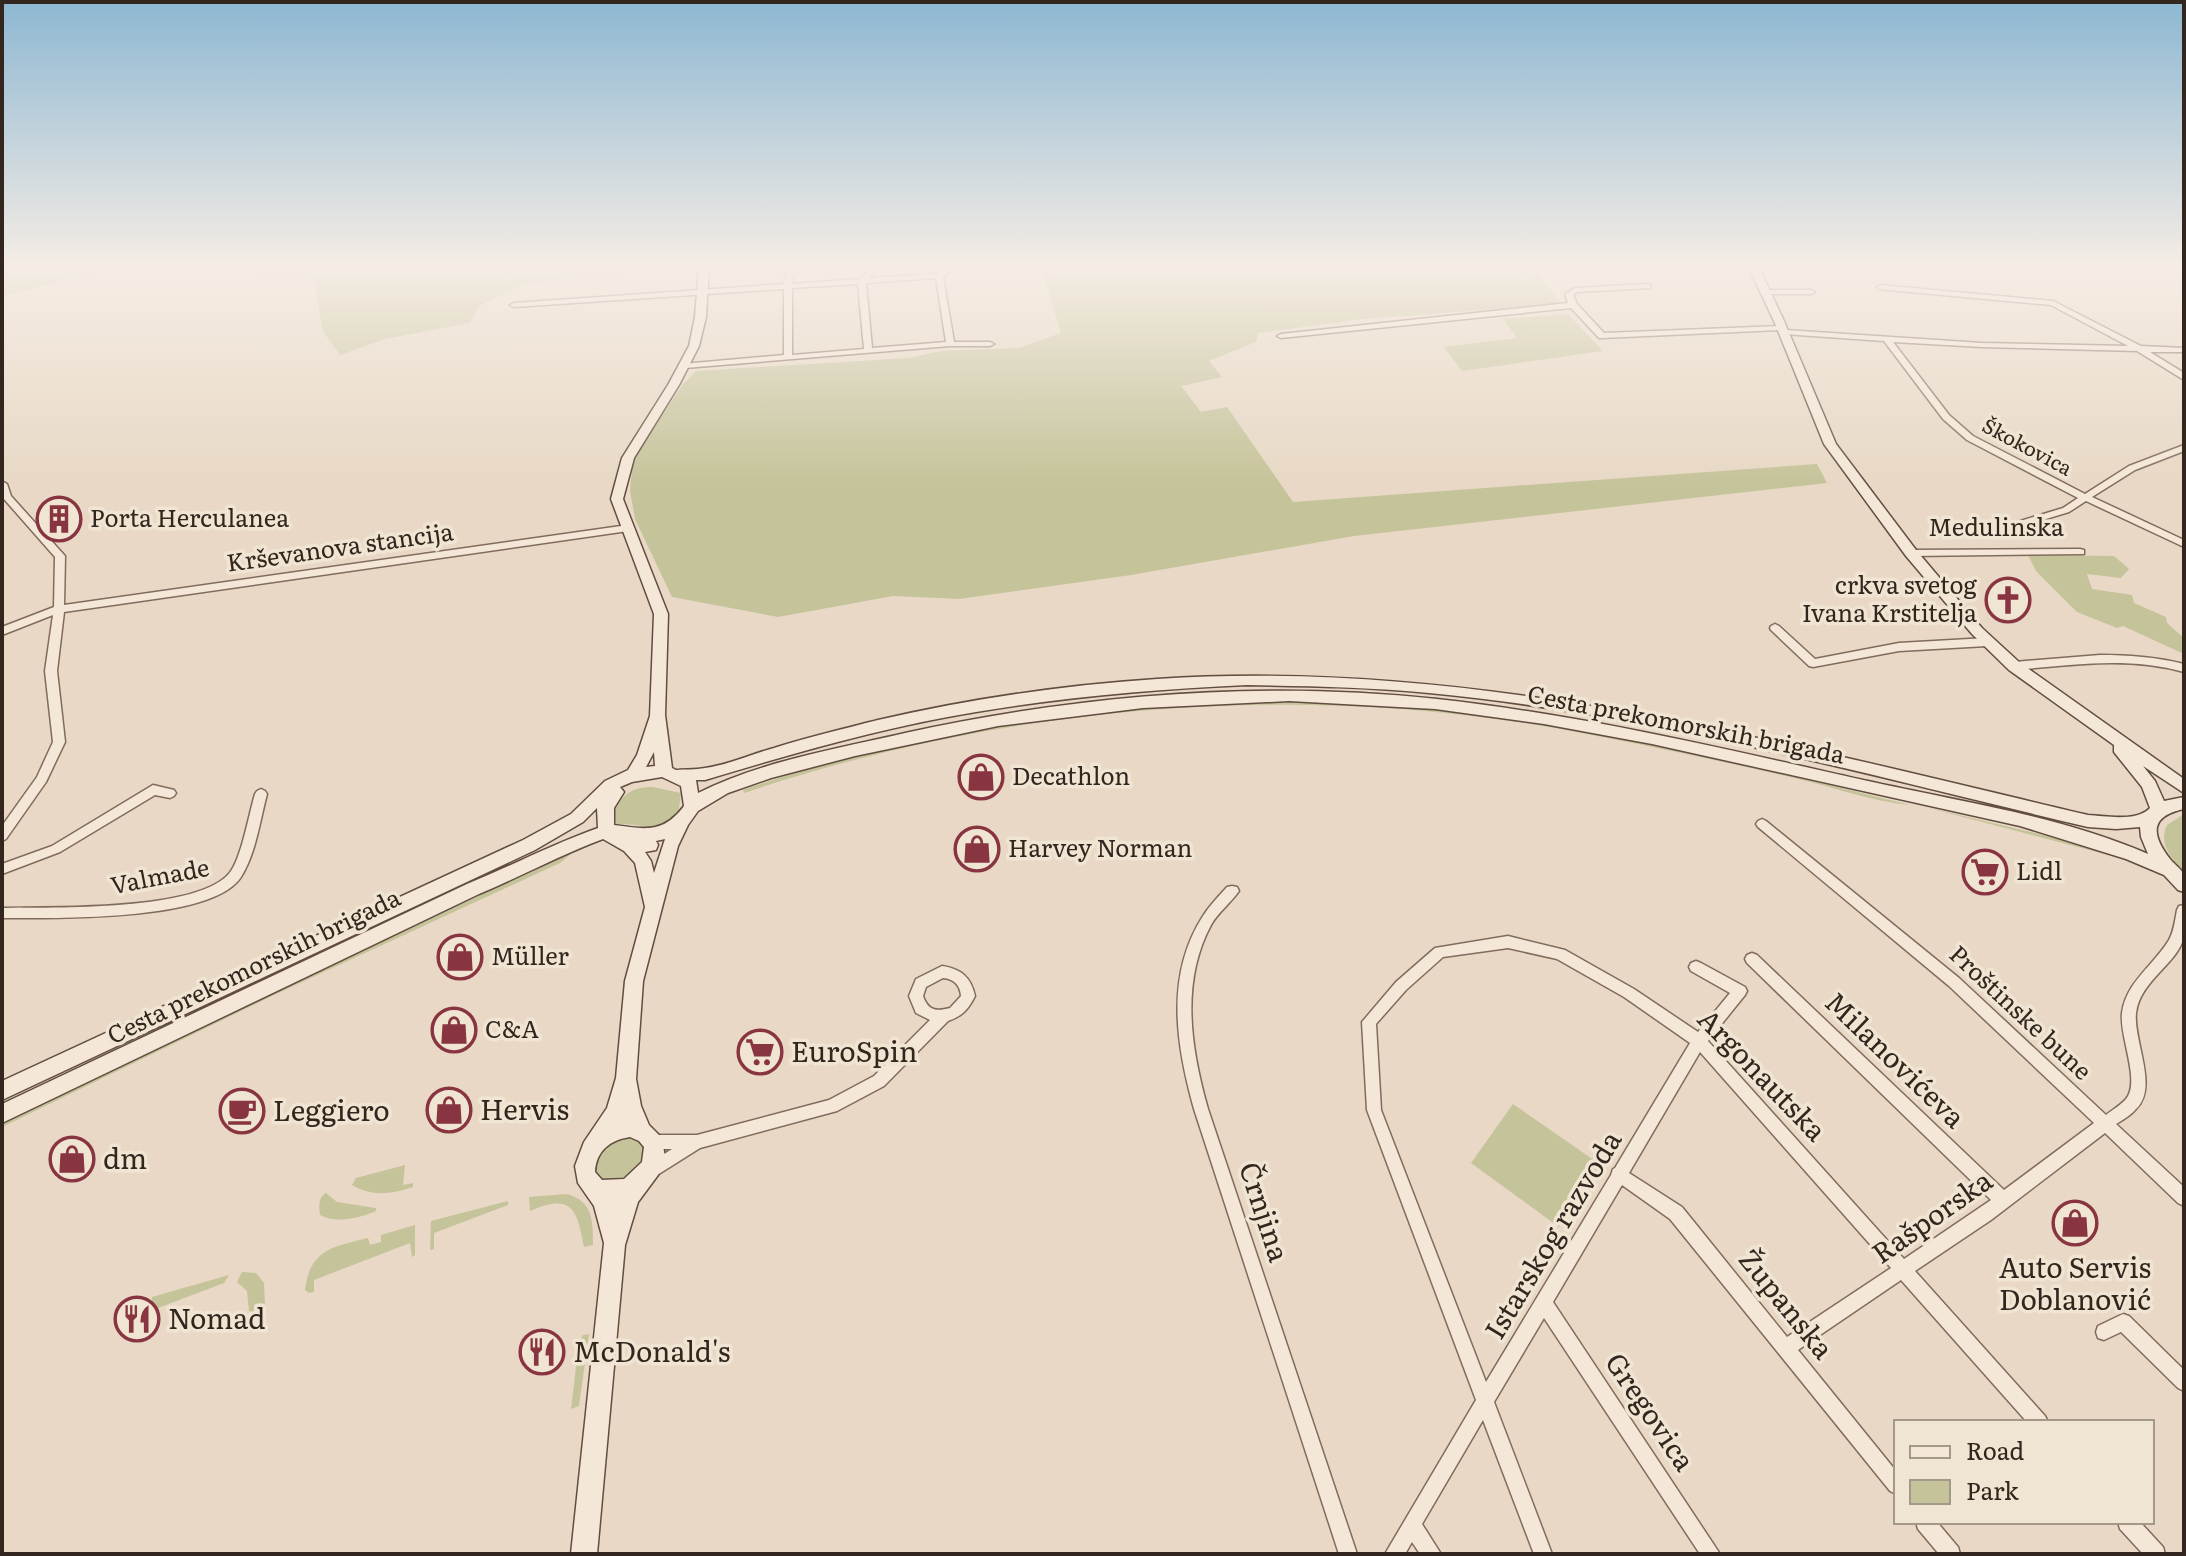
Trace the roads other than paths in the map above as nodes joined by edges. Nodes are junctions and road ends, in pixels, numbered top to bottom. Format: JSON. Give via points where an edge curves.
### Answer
{"nodes":[{"id":1,"x":696,"y":339,"type":"edge"},
{"id":2,"x":788,"y":339,"type":"edge"},
{"id":3,"x":867,"y":339,"type":"edge"},
{"id":4,"x":949,"y":339,"type":"edge"},
{"id":5,"x":1787,"y":339,"type":"edge"},
{"id":6,"x":1883,"y":339,"type":"edge"},
{"id":7,"x":1887,"y":339,"type":"junction"},
{"id":8,"x":2120,"y":339,"type":"edge"},
{"id":9,"x":950,"y":344,"type":"junction"},
{"id":10,"x":990,"y":344,"type":"dead end"},
{"id":11,"x":2184,"y":350,"type":"edge"},
{"id":12,"x":2143,"y":351,"type":"junction"},
{"id":13,"x":868,"y":352,"type":"junction"},
{"id":14,"x":788,"y":358,"type":"junction"},
{"id":15,"x":685,"y":366,"type":"junction"},
{"id":16,"x":2184,"y":377,"type":"edge"},
{"id":17,"x":2184,"y":448,"type":"edge"},
{"id":18,"x":2,"y":484,"type":"edge"},
{"id":19,"x":2084,"y":497,"type":"junction"},
{"id":20,"x":2010,"y":527,"type":"dead end"},
{"id":21,"x":628,"y":528,"type":"junction"},
{"id":22,"x":2184,"y":544,"type":"edge"},
{"id":23,"x":2080,"y":552,"type":"dead end"},
{"id":24,"x":1911,"y":553,"type":"junction"},
{"id":25,"x":59,"y":609,"type":"junction"},
{"id":26,"x":1775,"y":628,"type":"dead end"},
{"id":27,"x":2,"y":631,"type":"edge"},
{"id":28,"x":1987,"y":642,"type":"junction"},
{"id":29,"x":2014,"y":666,"type":"junction"},
{"id":30,"x":2184,"y":668,"type":"edge"},
{"id":31,"x":657,"y":715,"type":"junction"},
{"id":32,"x":2097,"y":723,"type":"junction"},
{"id":33,"x":677,"y":777,"type":"junction"},
{"id":34,"x":631,"y":779,"type":"junction"},
{"id":35,"x":2184,"y":787,"type":"edge"},
{"id":36,"x":170,"y":793,"type":"dead end"},
{"id":37,"x":261,"y":794,"type":"dead end"},
{"id":38,"x":2184,"y":803,"type":"edge"},
{"id":39,"x":598,"y":808,"type":"junction"},
{"id":40,"x":696,"y":810,"type":"junction"},
{"id":41,"x":2154,"y":815,"type":"junction"},
{"id":42,"x":1762,"y":824,"type":"dead end"},
{"id":43,"x":677,"y":830,"type":"junction"},
{"id":44,"x":2,"y":836,"type":"edge"},
{"id":45,"x":617,"y":839,"type":"junction"},
{"id":46,"x":2,"y":869,"type":"edge"},
{"id":47,"x":2166,"y":869,"type":"junction"},
{"id":48,"x":2184,"y":885,"type":"edge"},
{"id":49,"x":1232,"y":891,"type":"dead end"},
{"id":50,"x":2184,"y":896,"type":"edge"},
{"id":51,"x":654,"y":906,"type":"junction"},
{"id":52,"x":2184,"y":910,"type":"edge"},
{"id":53,"x":2,"y":913,"type":"edge"},
{"id":54,"x":2180,"y":937,"type":"edge"},
{"id":55,"x":1752,"y":959,"type":"dead end"},
{"id":56,"x":1696,"y":967,"type":"dead end"},
{"id":57,"x":921,"y":1009,"type":"junction"},
{"id":58,"x":943,"y":1017,"type":"junction"},
{"id":59,"x":919,"y":1039,"type":"junction"},
{"id":60,"x":1699,"y":1041,"type":"junction"},
{"id":61,"x":626,"y":1078,"type":"junction"},
{"id":62,"x":2,"y":1091,"type":"edge"},
{"id":63,"x":2,"y":1114,"type":"edge"},
{"id":64,"x":2105,"y":1124,"type":"junction"},
{"id":65,"x":647,"y":1136,"type":"junction"},
{"id":66,"x":600,"y":1138,"type":"junction"},
{"id":67,"x":697,"y":1142,"type":"junction"},
{"id":68,"x":1618,"y":1174,"type":"junction"},
{"id":69,"x":643,"y":1178,"type":"junction"},
{"id":70,"x":597,"y":1190,"type":"junction"},
{"id":71,"x":2184,"y":1198,"type":"edge"},
{"id":72,"x":2002,"y":1199,"type":"junction"},
{"id":73,"x":614,"y":1245,"type":"junction"},
{"id":74,"x":1904,"y":1270,"type":"junction"},
{"id":75,"x":1543,"y":1302,"type":"junction"},
{"id":76,"x":2104,"y":1332,"type":"dead end"},
{"id":77,"x":1786,"y":1348,"type":"junction"},
{"id":78,"x":2184,"y":1382,"type":"edge"},
{"id":79,"x":1484,"y":1404,"type":"junction"},
{"id":80,"x":2037,"y":1420,"type":"edge"},
{"id":81,"x":1894,"y":1483,"type":"edge"},
{"id":82,"x":1927,"y":1524,"type":"edge"},
{"id":83,"x":2129,"y":1524,"type":"edge"},
{"id":84,"x":1411,"y":1525,"type":"junction"},
{"id":85,"x":584,"y":1554,"type":"edge"},
{"id":86,"x":1348,"y":1554,"type":"edge"},
{"id":87,"x":1394,"y":1554,"type":"edge"},
{"id":88,"x":1432,"y":1554,"type":"edge"},
{"id":89,"x":1543,"y":1554,"type":"edge"},
{"id":90,"x":1711,"y":1554,"type":"edge"},
{"id":91,"x":1951,"y":1554,"type":"edge"},
{"id":92,"x":2156,"y":1554,"type":"edge"}],
"edges":[{"from":1,"to":15,"type":"main road"},
{"from":2,"to":14,"type":"street"},
{"from":3,"to":13,"type":"street"},
{"from":4,"to":9,"type":"street"},
{"from":5,"to":24,"type":"main road","via":[[1830,444]]},
{"from":6,"to":7,"type":"street"},
{"from":7,"to":12,"type":"street"},
{"from":7,"to":19,"type":"street","name":"Škokovica","via":[[1946,417],[1970,438]]},
{"from":8,"to":12,"type":"street"},
{"from":9,"to":10,"type":"street"},
{"from":9,"to":13,"type":"street"},
{"from":11,"to":12,"type":"street"},
{"from":12,"to":16,"type":"street"},
{"from":13,"to":14,"type":"street"},
{"from":14,"to":15,"type":"street"},
{"from":15,"to":21,"type":"main road","via":[[623,465],[617,499]]},
{"from":17,"to":19,"type":"street","via":[[2132,468]]},
{"from":18,"to":25,"type":"street","via":[[7,497],[60,556]]},
{"from":19,"to":20,"type":"street","via":[[2059,513]]},
{"from":19,"to":22,"type":"street","name":"Škokovica"},
{"from":21,"to":25,"type":"street","name":"Krševanova stancija"},
{"from":21,"to":31,"type":"main road","via":[[661,614]]},
{"from":23,"to":24,"type":"street","name":"Medulinska"},
{"from":24,"to":28,"type":"main road"},
{"from":25,"to":27,"type":"street"},
{"from":25,"to":44,"type":"street","via":[[51,671],[59,742],[42,779]]},
{"from":26,"to":28,"type":"street","via":[[1813,663],[1899,647]]},
{"from":28,"to":29,"type":"main road"},
{"from":29,"to":30,"type":"street","via":[[2130,659]]},
{"from":29,"to":32,"type":"main road"},
{"from":31,"to":33,"type":"main road"},
{"from":31,"to":34,"type":"main road"},
{"from":32,"to":35,"type":"main road"},
{"from":32,"to":41,"type":"main road","via":[[2136,766],[2157,800]]},
{"from":33,"to":34,"type":"main road"},
{"from":33,"to":34,"type":"main road","via":[[675,784]]},
{"from":33,"to":40,"type":"main road"},
{"from":33,"to":41,"type":"main road","name":"Cesta prekomorskih brigada","via":[[726,773],[755,760],[936,714],[1041,696],[1238,681],[1342,682],[1546,703],[1684,728],[2088,821],[2116,823]]},
{"from":34,"to":39,"type":"main road","name":"Cesta prekomorskih brigada"},
{"from":36,"to":46,"type":"street","via":[[153,790],[56,849]]},
{"from":37,"to":53,"type":"street","name":"Valmade","via":[[236,875],[224,887],[125,911]]},
{"from":38,"to":41,"type":"main road","name":"Cesta prekomorskih brigada"},
{"from":39,"to":45,"type":"main road"},
{"from":39,"to":62,"type":"main road","name":"Cesta prekomorskih brigada","via":[[585,824],[529,845]]},
{"from":40,"to":43,"type":"main road","name":"Cesta prekomorskih brigada"},
{"from":40,"to":47,"type":"main road","name":"Cesta prekomorskih brigada","via":[[762,777],[941,729],[1141,701],[1345,698],[1533,717],[1677,742],[2092,839]]},
{"from":41,"to":47,"type":"main road","via":[[2147,833]]},
{"from":42,"to":64,"type":"street","name":"Proštinske bune","via":[[1954,982]]},
{"from":43,"to":45,"type":"main road"},
{"from":43,"to":45,"type":"main road","name":"Cesta prekomorskih brigada","via":[[647,846]]},
{"from":43,"to":51,"type":"main road"},
{"from":45,"to":51,"type":"main road","via":[[643,861]]},
{"from":45,"to":63,"type":"main road","name":"Cesta prekomorskih brigada","via":[[527,866]]},
{"from":47,"to":48,"type":"main road"},
{"from":48,"to":50,"type":"street"},
{"from":49,"to":86,"type":"street","name":"Črnjina","via":[[1206,921],[1190,956],[1184,1042],[1201,1109]]},
{"from":51,"to":61,"type":"main road","via":[[634,981]]},
{"from":52,"to":54,"type":"street"},
{"from":54,"to":64,"type":"street","name":"Rašporska","via":[[2132,999],[2128,1024],[2140,1088],[2133,1103]]},
{"from":55,"to":72,"type":"street","name":"Milanovićeva"},
{"from":56,"to":60,"type":"street","name":"Istarskog razvoda","via":[[1740,991]]},
{"from":57,"to":58,"type":"street"},
{"from":57,"to":58,"type":"street","via":[[916,996],[921,983],[934,974],[950,973],[964,981],[968,996],[960,1010]]},
{"from":57,"to":59,"type":"street"},
{"from":58,"to":59,"type":"street"},
{"from":59,"to":67,"type":"street","via":[[879,1081],[832,1106]]},
{"from":60,"to":68,"type":"street","name":"Istarskog razvoda"},
{"from":60,"to":74,"type":"street","name":"Argonautska"},
{"from":60,"to":79,"type":"street","name":"Argonautska","via":[[1560,954],[1508,942],[1440,952],[1369,1022],[1374,1110]]},
{"from":61,"to":65,"type":"main road","via":[[631,1106]]},
{"from":61,"to":66,"type":"main road"},
{"from":64,"to":71,"type":"street","name":"Proštinske bune"},
{"from":64,"to":72,"type":"street","name":"Rašporska"},
{"from":65,"to":66,"type":"main road","via":[[621,1128]]},
{"from":65,"to":67,"type":"street"},
{"from":65,"to":69,"type":"main road","via":[[653,1163]]},
{"from":66,"to":70,"type":"main road","via":[[584,1167]]},
{"from":67,"to":69,"type":"street"},
{"from":68,"to":75,"type":"street","name":"Istarskog razvoda"},
{"from":68,"to":77,"type":"street","name":"Županska","via":[[1676,1213]]},
{"from":69,"to":70,"type":"main road","via":[[617,1193]]},
{"from":69,"to":73,"type":"main road","via":[[629,1197]]},
{"from":70,"to":73,"type":"main road"},
{"from":72,"to":74,"type":"street","name":"Rašporska"},
{"from":73,"to":85,"type":"main road"},
{"from":74,"to":77,"type":"street","name":"Rašporska"},
{"from":74,"to":80,"type":"street","name":"Argonautska"},
{"from":75,"to":79,"type":"street","name":"Istarskog razvoda"},
{"from":75,"to":90,"type":"street","name":"Gregovica"},
{"from":76,"to":78,"type":"street","via":[[2123,1322]]},
{"from":77,"to":81,"type":"street","name":"Županska"},
{"from":79,"to":84,"type":"street","name":"Istarskog razvoda"},
{"from":79,"to":89,"type":"street","name":"Argonautska"},
{"from":82,"to":91,"type":"street"},
{"from":83,"to":92,"type":"street"},
{"from":84,"to":87,"type":"street","name":"Istarskog razvoda"},
{"from":84,"to":88,"type":"street"}]}
